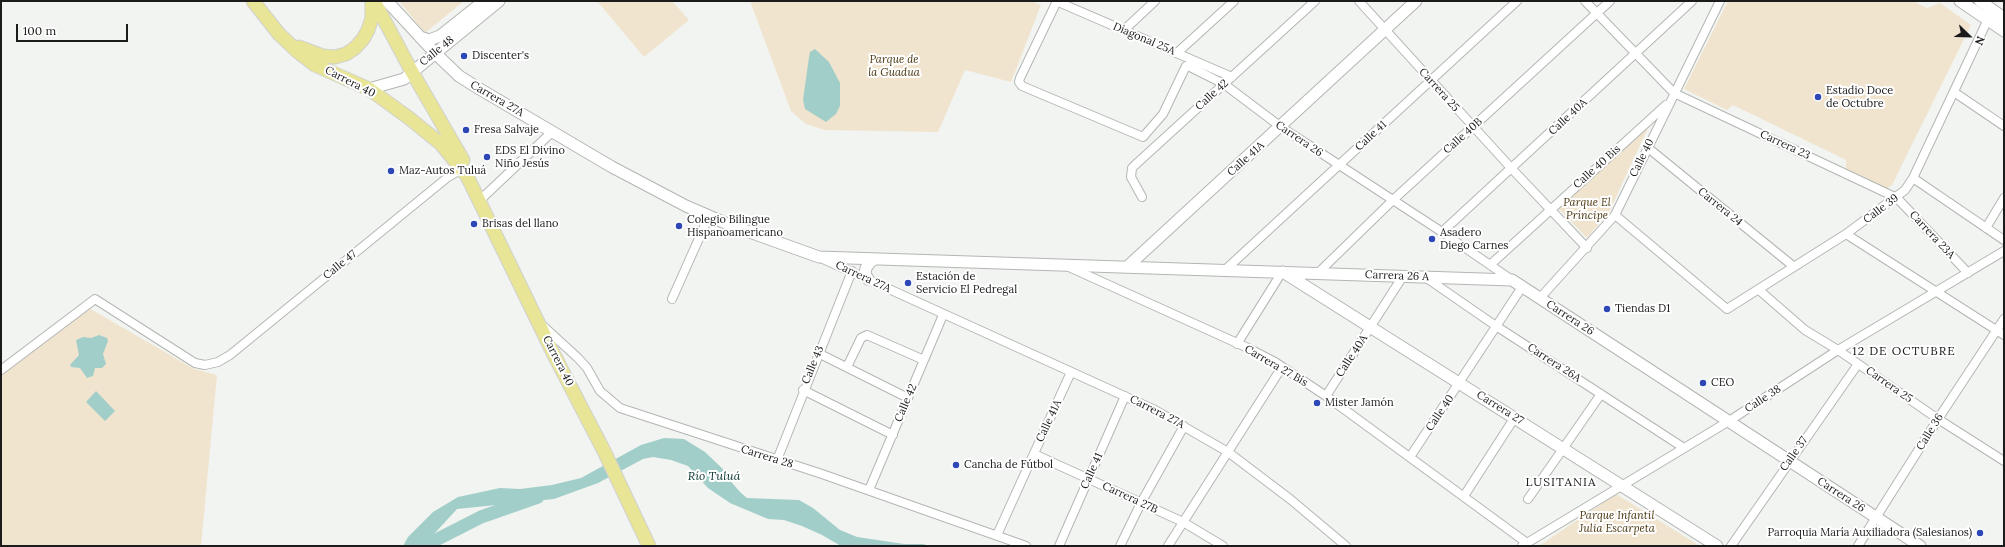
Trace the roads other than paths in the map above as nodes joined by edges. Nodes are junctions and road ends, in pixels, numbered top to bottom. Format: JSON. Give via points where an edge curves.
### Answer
{"nodes":[{"id":1,"x":252,"y":1,"type":"edge"},
{"id":2,"x":373,"y":1,"type":"edge"},
{"id":3,"x":387,"y":1,"type":"edge"},
{"id":4,"x":484,"y":1,"type":"edge"},
{"id":5,"x":499,"y":1,"type":"edge"},
{"id":6,"x":1057,"y":1,"type":"edge"},
{"id":7,"x":1155,"y":1,"type":"edge"},
{"id":8,"x":1234,"y":1,"type":"edge"},
{"id":9,"x":1315,"y":1,"type":"edge"},
{"id":10,"x":1359,"y":1,"type":"edge"},
{"id":11,"x":1416,"y":1,"type":"edge"},
{"id":12,"x":1517,"y":1,"type":"edge"},
{"id":13,"x":1585,"y":1,"type":"edge"},
{"id":14,"x":1610,"y":1,"type":"edge"},
{"id":15,"x":1692,"y":1,"type":"edge"},
{"id":16,"x":1720,"y":1,"type":"edge"},
{"id":17,"x":1960,"y":1,"type":"edge"},
{"id":18,"x":1067,"y":3,"type":"edge"},
{"id":19,"x":1988,"y":8,"type":"edge"},
{"id":20,"x":1596,"y":14,"type":"junction"},
{"id":21,"x":2004,"y":18,"type":"edge"},
{"id":22,"x":1385,"y":29,"type":"junction"},
{"id":23,"x":1124,"y":30,"type":"junction"},
{"id":24,"x":2004,"y":31,"type":"edge"},
{"id":25,"x":279,"y":34,"type":"junction"},
{"id":26,"x":420,"y":37,"type":"junction"},
{"id":27,"x":435,"y":53,"type":"junction"},
{"id":28,"x":1177,"y":53,"type":"junction"},
{"id":29,"x":1636,"y":55,"type":"junction"},
{"id":30,"x":412,"y":72,"type":"junction"},
{"id":31,"x":1232,"y":77,"type":"junction"},
{"id":32,"x":1430,"y":81,"type":"junction"},
{"id":33,"x":1224,"y":84,"type":"junction"},
{"id":34,"x":369,"y":89,"type":"junction"},
{"id":35,"x":1954,"y":92,"type":"junction"},
{"id":36,"x":1674,"y":93,"type":"junction"},
{"id":37,"x":1670,"y":102,"type":"junction"},
{"id":38,"x":1646,"y":123,"type":"junction"},
{"id":39,"x":2004,"y":126,"type":"edge"},
{"id":40,"x":1281,"y":127,"type":"junction"},
{"id":41,"x":1473,"y":127,"type":"junction"},
{"id":42,"x":1656,"y":129,"type":"junction"},
{"id":43,"x":553,"y":131,"type":"junction"},
{"id":44,"x":1647,"y":147,"type":"junction"},
{"id":45,"x":1339,"y":167,"type":"junction"},
{"id":46,"x":1512,"y":169,"type":"junction"},
{"id":47,"x":465,"y":171,"type":"junction"},
{"id":48,"x":1913,"y":178,"type":"junction"},
{"id":49,"x":1142,"y":197,"type":"dead end"},
{"id":50,"x":1897,"y":198,"type":"junction"},
{"id":51,"x":2004,"y":198,"type":"edge"},
{"id":52,"x":1393,"y":200,"type":"junction"},
{"id":53,"x":478,"y":202,"type":"junction"},
{"id":54,"x":1550,"y":209,"type":"junction"},
{"id":55,"x":1615,"y":214,"type":"junction"},
{"id":56,"x":709,"y":216,"type":"junction"},
{"id":57,"x":1986,"y":228,"type":"junction"},
{"id":58,"x":1442,"y":232,"type":"junction"},
{"id":59,"x":1846,"y":234,"type":"junction"},
{"id":60,"x":2004,"y":240,"type":"edge"},
{"id":61,"x":1587,"y":248,"type":"junction"},
{"id":62,"x":2004,"y":251,"type":"edge"},
{"id":63,"x":819,"y":257,"type":"junction"},
{"id":64,"x":875,"y":259,"type":"junction"},
{"id":65,"x":1064,"y":265,"type":"junction"},
{"id":66,"x":1490,"y":265,"type":"junction"},
{"id":67,"x":1794,"y":266,"type":"junction"},
{"id":68,"x":1127,"y":267,"type":"junction"},
{"id":69,"x":1225,"y":270,"type":"junction"},
{"id":70,"x":852,"y":271,"type":"junction"},
{"id":71,"x":1282,"y":272,"type":"junction"},
{"id":72,"x":1318,"y":273,"type":"junction"},
{"id":73,"x":1968,"y":273,"type":"junction"},
{"id":74,"x":1403,"y":276,"type":"junction"},
{"id":75,"x":1425,"y":277,"type":"junction"},
{"id":76,"x":868,"y":279,"type":"junction"},
{"id":77,"x":1512,"y":280,"type":"junction"},
{"id":78,"x":1522,"y":287,"type":"junction"},
{"id":79,"x":1759,"y":290,"type":"junction"},
{"id":80,"x":1937,"y":292,"type":"junction"},
{"id":81,"x":1540,"y":298,"type":"junction"},
{"id":82,"x":672,"y":299,"type":"dead end"},
{"id":83,"x":943,"y":314,"type":"junction"},
{"id":84,"x":2004,"y":319,"type":"edge"},
{"id":85,"x":539,"y":322,"type":"junction"},
{"id":86,"x":1496,"y":326,"type":"junction"},
{"id":87,"x":1370,"y":327,"type":"junction"},
{"id":88,"x":1997,"y":331,"type":"junction"},
{"id":89,"x":2004,"y":335,"type":"edge"},
{"id":90,"x":1237,"y":344,"type":"junction"},
{"id":91,"x":1838,"y":350,"type":"junction"},
{"id":92,"x":818,"y":353,"type":"junction"},
{"id":93,"x":924,"y":360,"type":"junction"},
{"id":94,"x":1858,"y":364,"type":"junction"},
{"id":95,"x":1282,"y":367,"type":"junction"},
{"id":96,"x":847,"y":368,"type":"junction"},
{"id":97,"x":1,"y":370,"type":"edge"},
{"id":98,"x":1071,"y":372,"type":"junction"},
{"id":99,"x":1460,"y":384,"type":"junction"},
{"id":100,"x":803,"y":390,"type":"junction"},
{"id":101,"x":1601,"y":394,"type":"junction"},
{"id":102,"x":1125,"y":396,"type":"junction"},
{"id":103,"x":1326,"y":396,"type":"junction"},
{"id":104,"x":908,"y":398,"type":"junction"},
{"id":105,"x":1515,"y":417,"type":"junction"},
{"id":106,"x":1938,"y":419,"type":"junction"},
{"id":107,"x":1730,"y":421,"type":"junction"},
{"id":108,"x":1184,"y":426,"type":"junction"},
{"id":109,"x":893,"y":435,"type":"junction"},
{"id":110,"x":1563,"y":448,"type":"junction"},
{"id":111,"x":1684,"y":448,"type":"junction"},
{"id":112,"x":1228,"y":452,"type":"junction"},
{"id":113,"x":1034,"y":454,"type":"junction"},
{"id":114,"x":1410,"y":457,"type":"junction"},
{"id":115,"x":776,"y":460,"type":"junction"},
{"id":116,"x":1789,"y":461,"type":"junction"},
{"id":117,"x":2004,"y":461,"type":"edge"},
{"id":118,"x":1088,"y":479,"type":"junction"},
{"id":119,"x":1623,"y":485,"type":"junction"},
{"id":120,"x":869,"y":490,"type":"junction"},
{"id":121,"x":1464,"y":496,"type":"junction"},
{"id":122,"x":1528,"y":498,"type":"dead end"},
{"id":123,"x":1141,"y":503,"type":"junction"},
{"id":124,"x":1876,"y":518,"type":"junction"},
{"id":125,"x":1184,"y":522,"type":"junction"},
{"id":126,"x":997,"y":536,"type":"junction"},
{"id":127,"x":1525,"y":544,"type":"edge"},
{"id":128,"x":649,"y":546,"type":"edge"},
{"id":129,"x":1026,"y":546,"type":"edge"},
{"id":130,"x":1059,"y":546,"type":"edge"},
{"id":131,"x":1120,"y":546,"type":"edge"},
{"id":132,"x":1168,"y":546,"type":"edge"},
{"id":133,"x":1223,"y":546,"type":"edge"},
{"id":134,"x":1346,"y":546,"type":"edge"},
{"id":135,"x":1717,"y":546,"type":"edge"},
{"id":136,"x":1732,"y":546,"type":"edge"},
{"id":137,"x":1858,"y":546,"type":"edge"},
{"id":138,"x":1920,"y":546,"type":"edge"}],
"edges":[{"from":1,"to":25,"type":"main road","name":"Carrera 40"},
{"from":2,"to":25,"type":"main road","via":[[368,30],[355,48],[346,54],[335,57],[311,53]]},
{"from":2,"to":30,"type":"main road","name":"Carrera 40"},
{"from":3,"to":26,"type":"street","name":"Carrera 27A"},
{"from":4,"to":26,"type":"street","name":"Calle 48","via":[[440,36],[430,40]]},
{"from":5,"to":27,"type":"street","name":"Calle 48"},
{"from":6,"to":18,"type":"street","name":"Diagonal 25A"},
{"from":6,"to":33,"type":"street","name":"Carrera 26","via":[[1020,78],[1022,86],[1143,137],[1162,114],[1186,66]]},
{"from":7,"to":23,"type":"street"},
{"from":8,"to":28,"type":"street"},
{"from":9,"to":31,"type":"street","name":"Calle 42"},
{"from":10,"to":22,"type":"street","name":"Carrera 25"},
{"from":11,"to":22,"type":"street","name":"Calle 41A"},
{"from":12,"to":32,"type":"street","name":"Calle 41"},
{"from":13,"to":20,"type":"street"},
{"from":14,"to":20,"type":"street","name":"Calle 40B"},
{"from":15,"to":29,"type":"street","name":"Calle 40A"},
{"from":16,"to":36,"type":"street","name":"Calle 40"},
{"from":17,"to":19,"type":"street"},
{"from":18,"to":23,"type":"street","name":"Diagonal 25A"},
{"from":19,"to":21,"type":"street"},
{"from":19,"to":24,"type":"street"},
{"from":19,"to":35,"type":"street","name":"Calle 39"},
{"from":20,"to":29,"type":"street"},
{"from":20,"to":41,"type":"street","name":"Calle 40B"},
{"from":22,"to":32,"type":"street","name":"Carrera 25"},
{"from":22,"to":40,"type":"street","name":"Calle 41A"},
{"from":23,"to":28,"type":"street","name":"Diagonal 25A"},
{"from":25,"to":34,"type":"main road","name":"Carrera 40","via":[[315,65]]},
{"from":26,"to":27,"type":"street","name":"Carrera 27A"},
{"from":27,"to":30,"type":"street","name":"Calle 48"},
{"from":27,"to":43,"type":"street","name":"Carrera 27A","via":[[459,76]]},
{"from":28,"to":31,"type":"street","name":"Diagonal 25A"},
{"from":29,"to":36,"type":"street"},
{"from":29,"to":46,"type":"street","name":"Calle 40A"},
{"from":30,"to":34,"type":"street","name":"Calle 48","via":[[395,83]]},
{"from":30,"to":47,"type":"main road","name":"Carrera 40"},
{"from":31,"to":33,"type":"street","name":"Calle 42"},
{"from":32,"to":41,"type":"street","name":"Carrera 25"},
{"from":32,"to":45,"type":"street","name":"Calle 41"},
{"from":33,"to":40,"type":"street","name":"Carrera 26"},
{"from":33,"to":49,"type":"street","name":"Calle 42","via":[[1132,168],[1131,177]]},
{"from":34,"to":47,"type":"main road","name":"Carrera 40","via":[[430,134]]},
{"from":35,"to":39,"type":"street"},
{"from":35,"to":48,"type":"street","name":"Calle 39"},
{"from":36,"to":37,"type":"street","name":"Calle 40"},
{"from":36,"to":50,"type":"street","name":"Carrera 23"},
{"from":37,"to":38,"type":"street","name":"Calle 40 Bis"},
{"from":37,"to":42,"type":"street","name":"Calle 40"},
{"from":38,"to":42,"type":"street"},
{"from":38,"to":54,"type":"street","name":"Calle 40 Bis"},
{"from":40,"to":45,"type":"street","name":"Carrera 26"},
{"from":40,"to":68,"type":"street","name":"Calle 41A"},
{"from":41,"to":46,"type":"street","name":"Carrera 25"},
{"from":41,"to":52,"type":"street","name":"Calle 40B"},
{"from":42,"to":44,"type":"street","name":"Calle 40"},
{"from":43,"to":53,"type":"street"},
{"from":43,"to":56,"type":"street","name":"Carrera 27A","via":[[612,167]]},
{"from":44,"to":55,"type":"street","name":"Calle 40"},
{"from":44,"to":67,"type":"street","name":"Carrera 24"},
{"from":45,"to":52,"type":"street","name":"Carrera 26"},
{"from":45,"to":69,"type":"street","name":"Calle 41"},
{"from":46,"to":54,"type":"street","name":"Carrera 25"},
{"from":46,"to":58,"type":"street","name":"Calle 40A"},
{"from":47,"to":53,"type":"main road","name":"Carrera 40"},
{"from":47,"to":97,"type":"street","name":"Calle 47","via":[[448,178],[230,354],[213,364],[195,363],[95,299]]},
{"from":48,"to":50,"type":"street","name":"Calle 39"},
{"from":48,"to":57,"type":"street"},
{"from":50,"to":59,"type":"street","name":"Calle 39"},
{"from":50,"to":73,"type":"street","name":"Carrera 23A"},
{"from":51,"to":57,"type":"street"},
{"from":52,"to":58,"type":"street","name":"Carrera 26"},
{"from":52,"to":72,"type":"street","name":"Calle 40B"},
{"from":53,"to":85,"type":"main road","name":"Carrera 40"},
{"from":54,"to":61,"type":"street","name":"Carrera 25"},
{"from":54,"to":66,"type":"street","name":"Calle 40 Bis"},
{"from":55,"to":61,"type":"street","name":"Calle 40"},
{"from":55,"to":79,"type":"street","name":"Calle 39","via":[[1727,309]]},
{"from":56,"to":63,"type":"street","name":"Carrera 27A"},
{"from":56,"to":82,"type":"street"},
{"from":57,"to":60,"type":"street"},
{"from":58,"to":66,"type":"street","name":"Carrera 26"},
{"from":59,"to":67,"type":"street","name":"Calle 39"},
{"from":59,"to":80,"type":"street"},
{"from":61,"to":81,"type":"street","name":"Calle 40"},
{"from":62,"to":73,"type":"street","name":"Calle 38"},
{"from":63,"to":64,"type":"street","name":"Carrera 26 A"},
{"from":63,"to":70,"type":"street","name":"Carrera 27A"},
{"from":64,"to":65,"type":"street","name":"Carrera 26 A"},
{"from":64,"to":76,"type":"street","via":[[866,268],[865,274]]},
{"from":65,"to":68,"type":"street","name":"Carrera 26 A"},
{"from":65,"to":90,"type":"street","name":"Carrera 27 Bis"},
{"from":66,"to":77,"type":"street","name":"Carrera 26"},
{"from":67,"to":79,"type":"street","name":"Calle 39"},
{"from":68,"to":69,"type":"street","name":"Carrera 26 A"},
{"from":69,"to":71,"type":"street","name":"Carrera 26 A"},
{"from":70,"to":76,"type":"street","name":"Carrera 27A"},
{"from":70,"to":92,"type":"street","name":"Calle 43"},
{"from":71,"to":72,"type":"street","name":"Carrera 26 A"},
{"from":71,"to":87,"type":"street","name":"Carrera 27"},
{"from":71,"to":90,"type":"street"},
{"from":72,"to":74,"type":"street","name":"Carrera 26 A"},
{"from":73,"to":80,"type":"street","name":"Calle 38"},
{"from":74,"to":75,"type":"street","name":"Carrera 26 A"},
{"from":74,"to":87,"type":"street","name":"Calle 40A"},
{"from":75,"to":77,"type":"street","name":"Carrera 26 A"},
{"from":75,"to":86,"type":"street","name":"Carrera 26A"},
{"from":76,"to":83,"type":"street","name":"Carrera 27A"},
{"from":77,"to":78,"type":"street","name":"Carrera 26"},
{"from":78,"to":81,"type":"street","name":"Carrera 26"},
{"from":78,"to":86,"type":"street","name":"Calle 40"},
{"from":79,"to":91,"type":"street","name":"Carrera 25","via":[[1805,330]]},
{"from":80,"to":88,"type":"street"},
{"from":80,"to":91,"type":"street","name":"Calle 38"},
{"from":81,"to":107,"type":"street","name":"Carrera 26"},
{"from":83,"to":93,"type":"street","name":"Calle 42"},
{"from":83,"to":98,"type":"street","name":"Carrera 27A"},
{"from":84,"to":88,"type":"street","name":"Calle 36"},
{"from":85,"to":115,"type":"street","name":"Carrera 28","via":[[578,358],[600,391],[620,408]]},
{"from":85,"to":128,"type":"main road","name":"Carrera 40"},
{"from":86,"to":99,"type":"street","name":"Calle 40"},
{"from":86,"to":101,"type":"street","name":"Carrera 26A"},
{"from":87,"to":99,"type":"street","name":"Carrera 27"},
{"from":87,"to":103,"type":"street","name":"Calle 40A"},
{"from":88,"to":89,"type":"street"},
{"from":88,"to":106,"type":"street","name":"Calle 36"},
{"from":90,"to":95,"type":"street","name":"Carrera 27 Bis"},
{"from":91,"to":94,"type":"street","name":"Carrera 25"},
{"from":91,"to":107,"type":"street","name":"Calle 38"},
{"from":92,"to":96,"type":"street"},
{"from":92,"to":100,"type":"street","name":"Calle 43"},
{"from":93,"to":96,"type":"street","via":[[867,335],[861,338]]},
{"from":93,"to":104,"type":"street","name":"Calle 42"},
{"from":94,"to":106,"type":"street","name":"Carrera 25"},
{"from":94,"to":116,"type":"street","name":"Calle 37"},
{"from":95,"to":103,"type":"street","name":"Carrera 27 Bis"},
{"from":95,"to":112,"type":"street"},
{"from":96,"to":104,"type":"street"},
{"from":98,"to":102,"type":"street","name":"Carrera 27A"},
{"from":98,"to":113,"type":"street","name":"Calle 41A"},
{"from":99,"to":105,"type":"street","name":"Carrera 27"},
{"from":99,"to":114,"type":"street","name":"Calle 40"},
{"from":100,"to":109,"type":"street"},
{"from":100,"to":115,"type":"street","name":"Calle 43"},
{"from":101,"to":110,"type":"street"},
{"from":101,"to":111,"type":"street","name":"Carrera 26A"},
{"from":102,"to":108,"type":"street","name":"Carrera 27A"},
{"from":102,"to":118,"type":"street","name":"Calle 41"},
{"from":103,"to":114,"type":"street","name":"Carrera 27 Bis"},
{"from":104,"to":109,"type":"street","name":"Calle 42"},
{"from":105,"to":110,"type":"street","name":"Carrera 27"},
{"from":105,"to":121,"type":"street"},
{"from":106,"to":117,"type":"street","name":"Carrera 25"},
{"from":106,"to":124,"type":"street","name":"Calle 36"},
{"from":107,"to":111,"type":"street","name":"Calle 38"},
{"from":107,"to":116,"type":"street","name":"Carrera 26"},
{"from":108,"to":112,"type":"street","name":"Carrera 27A"},
{"from":108,"to":123,"type":"street"},
{"from":109,"to":120,"type":"street","name":"Calle 42"},
{"from":110,"to":119,"type":"street","name":"Carrera 27"},
{"from":110,"to":122,"type":"street"},
{"from":111,"to":119,"type":"street","name":"Calle 38"},
{"from":112,"to":125,"type":"street"},
{"from":112,"to":134,"type":"street","name":"Carrera 27A"},
{"from":113,"to":118,"type":"street","name":"Carrera 27B"},
{"from":113,"to":126,"type":"street","name":"Calle 41A"},
{"from":114,"to":121,"type":"street","name":"Carrera 27 Bis"},
{"from":115,"to":120,"type":"street","name":"Carrera 28"},
{"from":116,"to":124,"type":"street","name":"Carrera 26"},
{"from":116,"to":136,"type":"street","name":"Calle 37"},
{"from":118,"to":123,"type":"street","name":"Carrera 27B"},
{"from":118,"to":130,"type":"street","name":"Calle 41"},
{"from":119,"to":127,"type":"street","name":"Calle 38"},
{"from":119,"to":135,"type":"street","name":"Carrera 27"},
{"from":120,"to":126,"type":"street","name":"Carrera 28"},
{"from":121,"to":127,"type":"street","name":"Carrera 27 Bis"},
{"from":123,"to":125,"type":"street","name":"Carrera 27B"},
{"from":123,"to":131,"type":"street"},
{"from":124,"to":137,"type":"street","name":"Calle 36"},
{"from":124,"to":138,"type":"street","name":"Carrera 26"},
{"from":125,"to":132,"type":"street"},
{"from":125,"to":133,"type":"street","name":"Carrera 27B"},
{"from":126,"to":129,"type":"street","name":"Carrera 28"}]}
